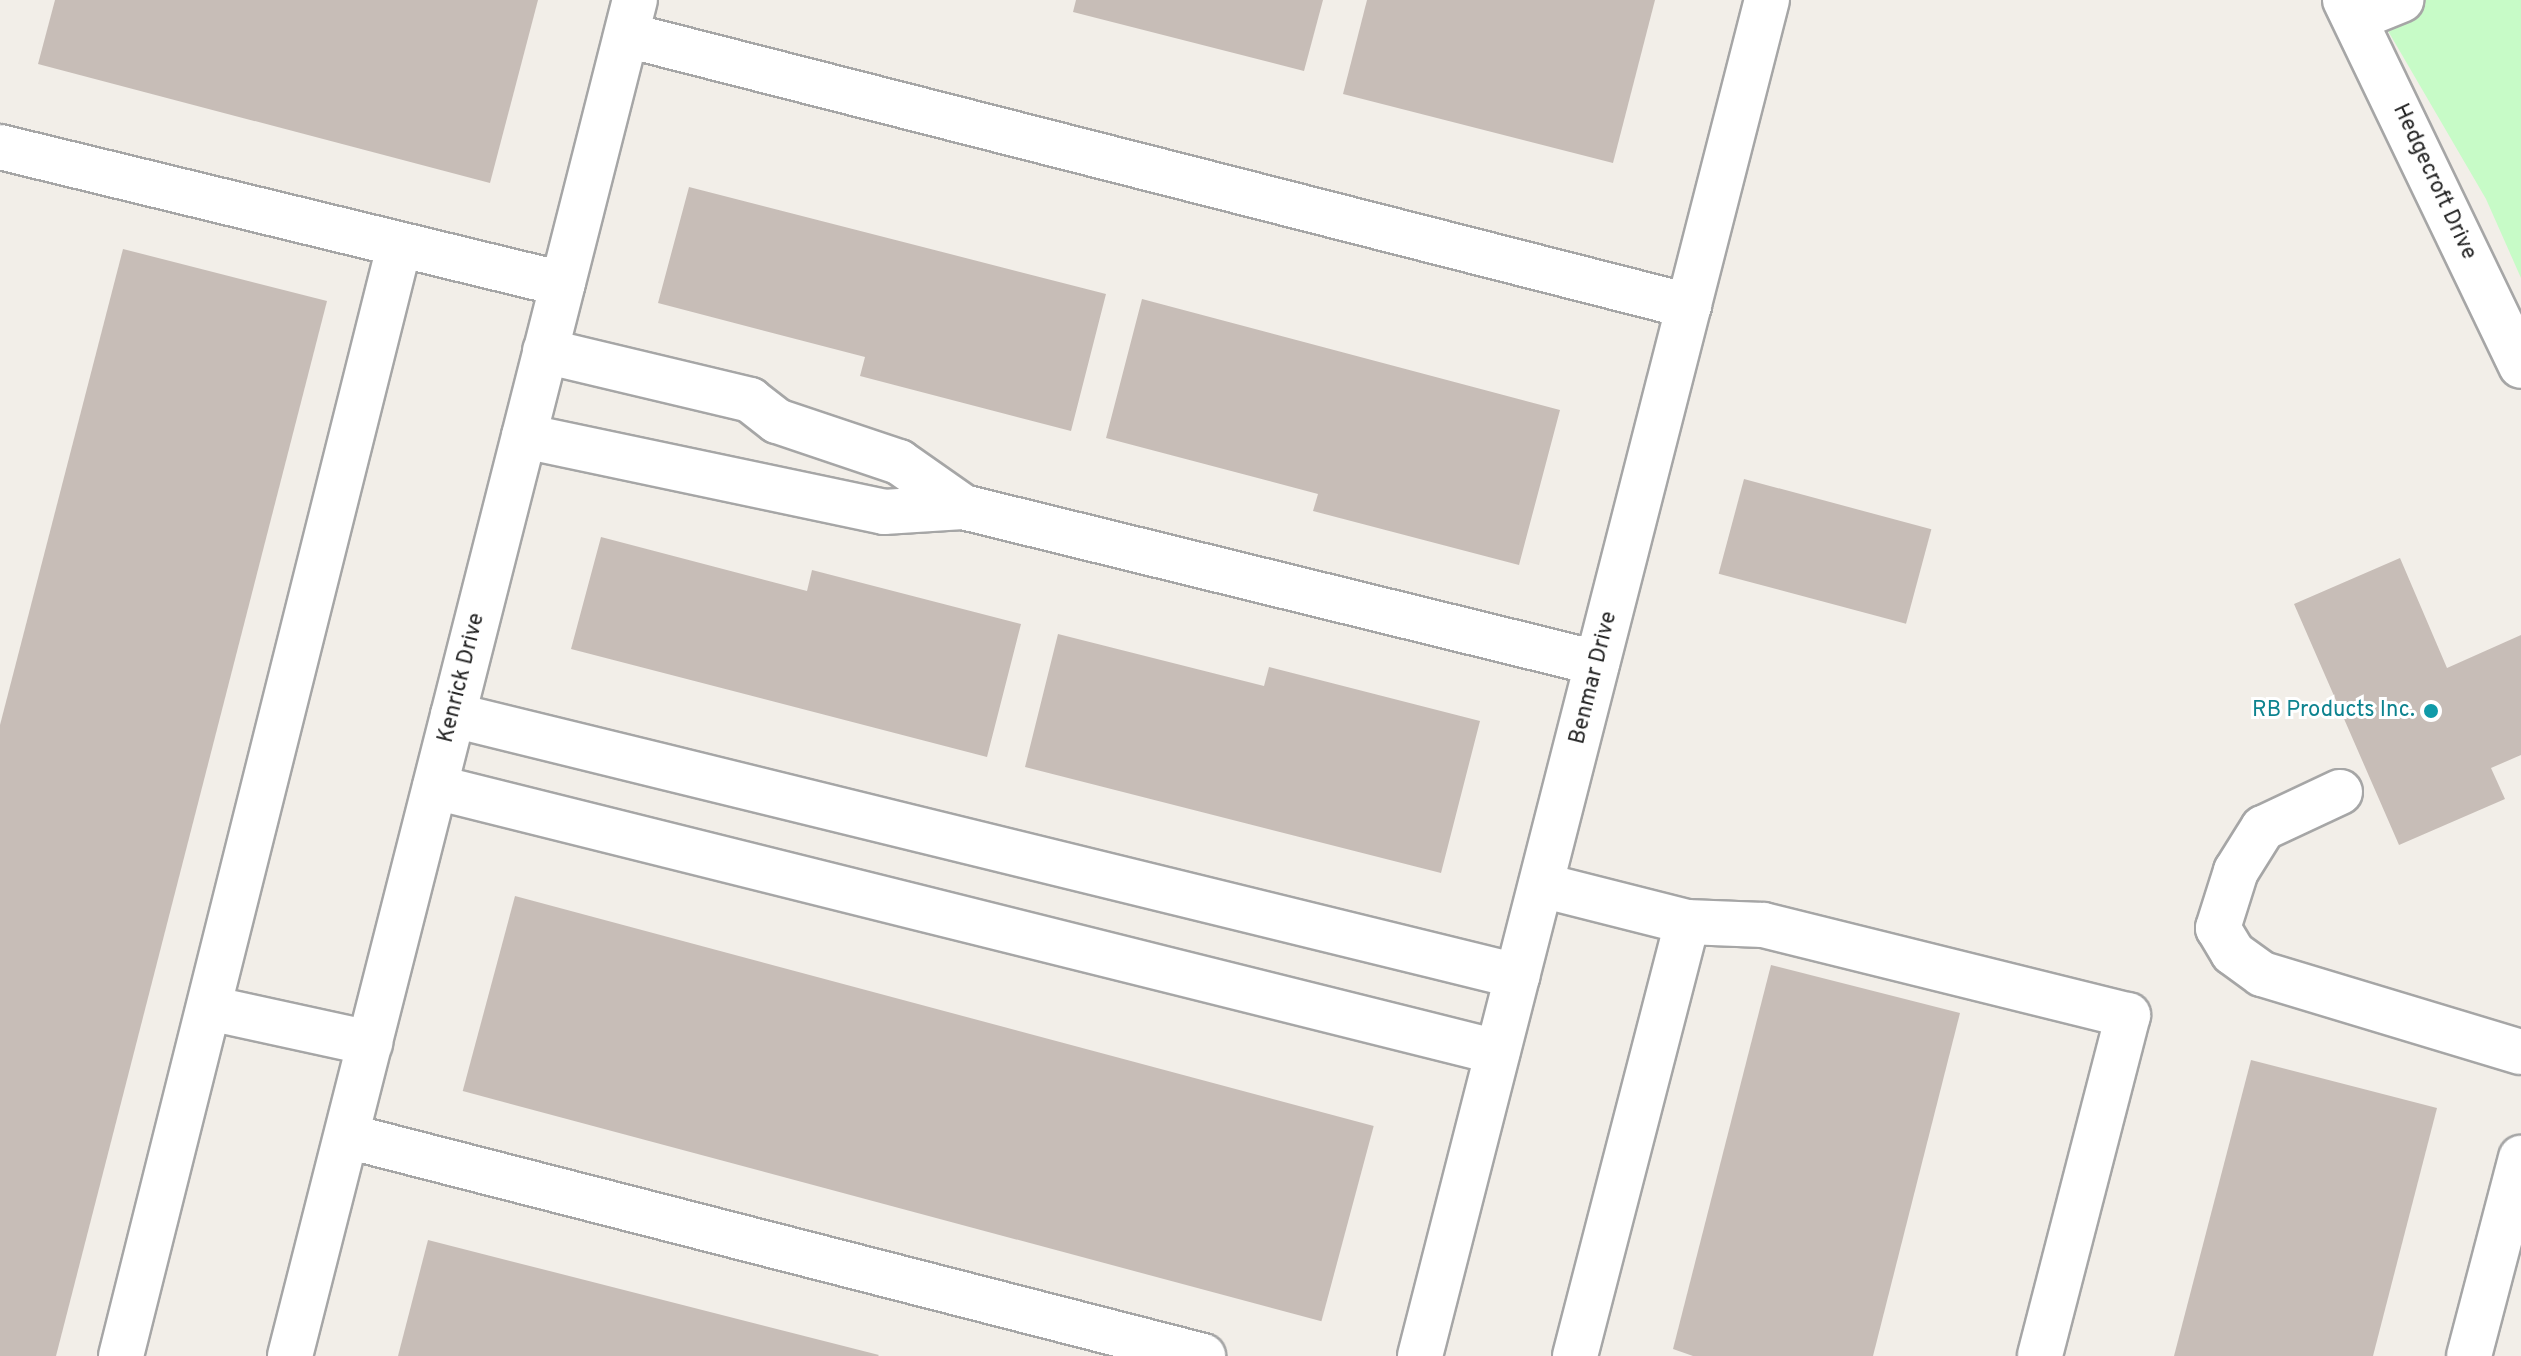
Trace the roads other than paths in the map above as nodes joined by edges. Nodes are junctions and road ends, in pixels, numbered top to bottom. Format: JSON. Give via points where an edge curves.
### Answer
{"nodes":[{"id":1,"x":1767,"y":0,"type":"edge"},
{"id":2,"x":2401,"y":0,"type":"edge"},
{"id":3,"x":2351,"y":9,"type":"edge"},
{"id":4,"x":631,"y":17,"type":"edge"},
{"id":5,"x":0,"y":147,"type":"edge"},
{"id":6,"x":399,"y":247,"type":"junction"},
{"id":7,"x":563,"y":284,"type":"junction"},
{"id":8,"x":1689,"y":306,"type":"junction"},
{"id":9,"x":545,"y":351,"type":"junction"},
{"id":10,"x":2521,"y":366,"type":"edge"},
{"id":11,"x":524,"y":436,"type":"junction"},
{"id":12,"x":963,"y":507,"type":"junction"},
{"id":13,"x":1597,"y":663,"type":"junction"},
{"id":14,"x":453,"y":715,"type":"junction"},
{"id":15,"x":435,"y":787,"type":"junction"},
{"id":16,"x":2340,"y":792,"type":"dead end"},
{"id":17,"x":1541,"y":885,"type":"junction"},
{"id":18,"x":1687,"y":922,"type":"junction"},
{"id":19,"x":1517,"y":976,"type":"junction"},
{"id":20,"x":209,"y":1008,"type":"junction"},
{"id":21,"x":370,"y":1043,"type":"junction"},
{"id":22,"x":1497,"y":1052,"type":"junction"},
{"id":23,"x":2521,"y":1052,"type":"edge"},
{"id":24,"x":347,"y":1136,"type":"junction"},
{"id":25,"x":2521,"y":1158,"type":"edge"},
{"id":26,"x":121,"y":1356,"type":"edge"},
{"id":27,"x":290,"y":1356,"type":"edge"},
{"id":28,"x":1203,"y":1356,"type":"edge"},
{"id":29,"x":1420,"y":1356,"type":"edge"},
{"id":30,"x":1575,"y":1356,"type":"edge"},
{"id":31,"x":2040,"y":1356,"type":"edge"},
{"id":32,"x":2469,"y":1356,"type":"edge"}],
"edges":[{"from":1,"to":8,"type":"street","name":"Benmar Drive"},
{"from":2,"to":3,"type":"street"},
{"from":3,"to":10,"type":"street","name":"Hedgecroft Drive"},
{"from":4,"to":7,"type":"street","name":"Kenrick Drive"},
{"from":4,"to":8,"type":"street"},
{"from":5,"to":6,"type":"street"},
{"from":6,"to":7,"type":"street"},
{"from":6,"to":20,"type":"street"},
{"from":7,"to":9,"type":"street","name":"Kenrick Drive"},
{"from":8,"to":13,"type":"street","name":"Benmar Drive"},
{"from":9,"to":11,"type":"street","name":"Kenrick Drive"},
{"from":9,"to":12,"type":"street","via":[[750,400],[777,421],[899,462]]},
{"from":11,"to":12,"type":"street","via":[[884,512]]},
{"from":11,"to":14,"type":"street","name":"Kenrick Drive"},
{"from":12,"to":13,"type":"street"},
{"from":13,"to":17,"type":"street","name":"Benmar Drive"},
{"from":14,"to":15,"type":"street","name":"Kenrick Drive"},
{"from":14,"to":19,"type":"street"},
{"from":15,"to":21,"type":"street","name":"Kenrick Drive"},
{"from":15,"to":22,"type":"street"},
{"from":16,"to":23,"type":"street","via":[[2263,828],[2236,871],[2218,928],[2233,953],[2262,974]]},
{"from":17,"to":18,"type":"street"},
{"from":17,"to":19,"type":"street","name":"Benmar Drive"},
{"from":18,"to":30,"type":"street"},
{"from":18,"to":31,"type":"street","via":[[1763,925],[2128,1015]]},
{"from":19,"to":22,"type":"street","name":"Benmar Drive"},
{"from":20,"to":21,"type":"street"},
{"from":20,"to":26,"type":"street"},
{"from":21,"to":24,"type":"street","name":"Kenrick Drive"},
{"from":22,"to":29,"type":"street","name":"Benmar Drive"},
{"from":24,"to":27,"type":"street","name":"Kenrick Drive"},
{"from":24,"to":28,"type":"street"},
{"from":25,"to":32,"type":"street"}]}
